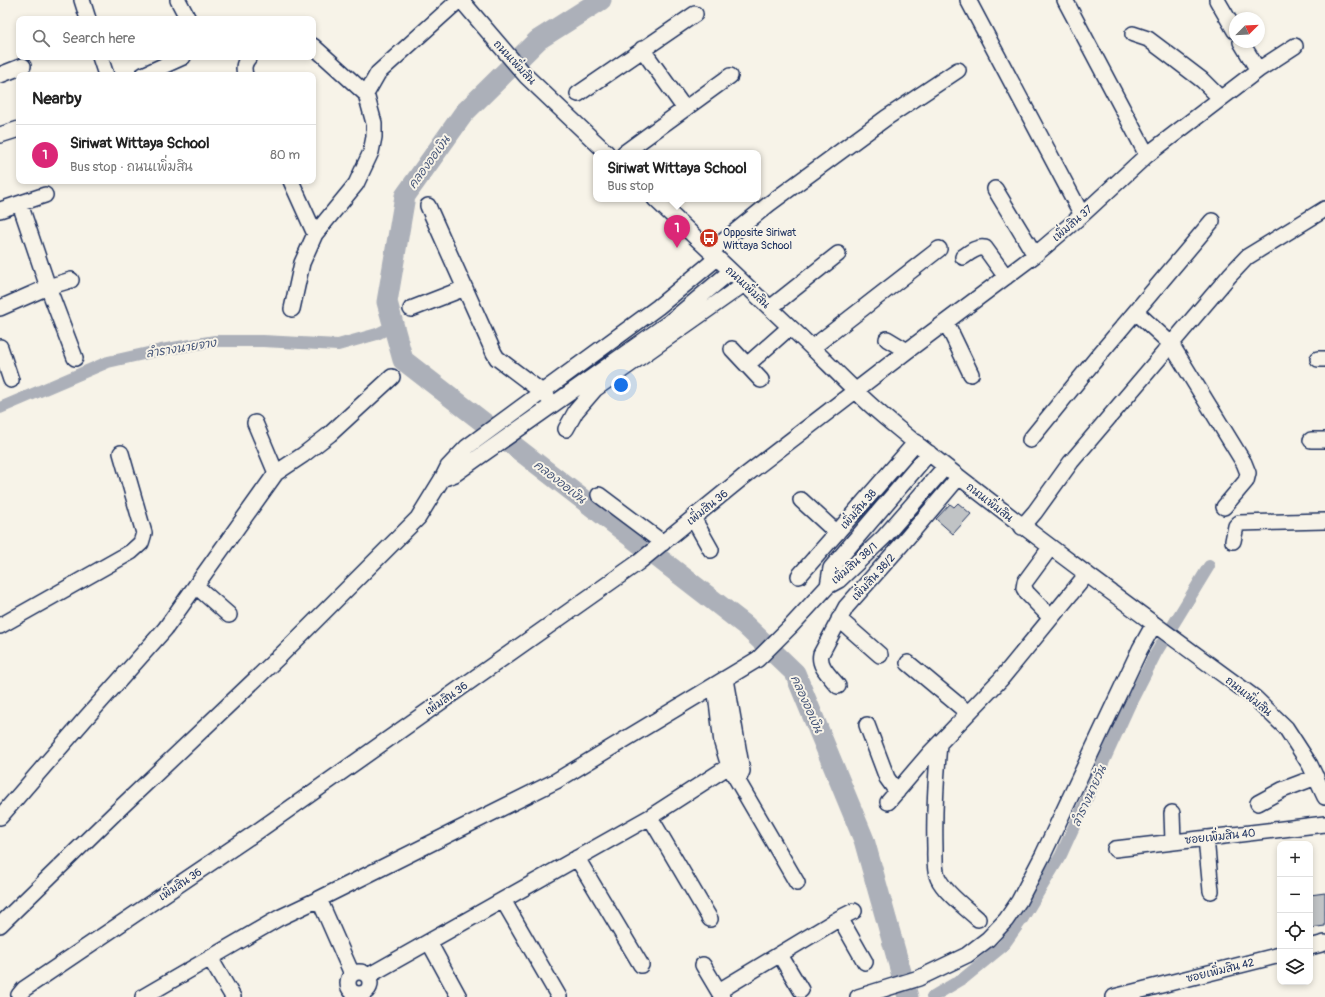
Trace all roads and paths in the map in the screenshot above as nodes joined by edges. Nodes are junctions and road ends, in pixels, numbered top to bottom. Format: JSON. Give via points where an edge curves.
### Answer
{"nodes":[{"id":1,"x":82,"y":0,"type":"edge"},
{"id":2,"x":178,"y":0,"type":"edge"},
{"id":3,"x":460,"y":0,"type":"edge"},
{"id":4,"x":968,"y":0,"type":"edge"},
{"id":5,"x":1065,"y":0,"type":"edge"},
{"id":6,"x":1217,"y":0,"type":"edge"},
{"id":7,"x":694,"y":14,"type":"dead end"},
{"id":8,"x":87,"y":16,"type":"edge"},
{"id":9,"x":186,"y":16,"type":"edge"},
{"id":10,"x":1229,"y":21,"type":"edge"},
{"id":11,"x":1133,"y":34,"type":"dead end"},
{"id":12,"x":1295,"y":46,"type":"dead end"},
{"id":13,"x":1245,"y":48,"type":"edge"},
{"id":14,"x":316,"y":49,"type":"edge"},
{"id":15,"x":642,"y":49,"type":"junction"},
{"id":16,"x":101,"y":60,"type":"edge"},
{"id":17,"x":176,"y":60,"type":"edge"},
{"id":18,"x":246,"y":60,"type":"edge"},
{"id":19,"x":23,"y":66,"type":"dead end"},
{"id":20,"x":958,"y":70,"type":"dead end"},
{"id":21,"x":1258,"y":70,"type":"junction"},
{"id":22,"x":105,"y":72,"type":"edge"},
{"id":23,"x":150,"y":72,"type":"edge"},
{"id":24,"x":244,"y":72,"type":"edge"},
{"id":25,"x":0,"y":75,"type":"edge"},
{"id":26,"x":730,"y":76,"type":"dead end"},
{"id":27,"x":366,"y":94,"type":"junction"},
{"id":28,"x":578,"y":94,"type":"dead end"},
{"id":29,"x":1220,"y":98,"type":"junction"},
{"id":30,"x":685,"y":108,"type":"junction"},
{"id":31,"x":16,"y":129,"type":"edge"},
{"id":32,"x":0,"y":134,"type":"edge"},
{"id":33,"x":604,"y":150,"type":"edge"},
{"id":34,"x":628,"y":150,"type":"edge"},
{"id":35,"x":1147,"y":155,"type":"junction"},
{"id":36,"x":292,"y":184,"type":"edge"},
{"id":37,"x":995,"y":189,"type":"dead end"},
{"id":38,"x":45,"y":196,"type":"dead end"},
{"id":39,"x":658,"y":202,"type":"edge"},
{"id":40,"x":20,"y":204,"type":"junction"},
{"id":41,"x":428,"y":206,"type":"dead end"},
{"id":42,"x":1325,"y":209,"type":"edge"},
{"id":43,"x":0,"y":210,"type":"edge"},
{"id":44,"x":1082,"y":215,"type":"junction"},
{"id":45,"x":1212,"y":221,"type":"dead end"},
{"id":46,"x":315,"y":234,"type":"junction"},
{"id":47,"x":939,"y":250,"type":"dead end"},
{"id":48,"x":838,"y":254,"type":"dead end"},
{"id":49,"x":713,"y":255,"type":"junction"},
{"id":50,"x":1036,"y":255,"type":"junction"},
{"id":51,"x":963,"y":257,"type":"dead end"},
{"id":52,"x":731,"y":271,"type":"junction"},
{"id":53,"x":1006,"y":277,"type":"junction"},
{"id":54,"x":71,"y":280,"type":"dead end"},
{"id":55,"x":744,"y":284,"type":"junction"},
{"id":56,"x":48,"y":287,"type":"junction"},
{"id":57,"x":464,"y":288,"type":"junction"},
{"id":58,"x":0,"y":308,"type":"edge"},
{"id":59,"x":770,"y":308,"type":"junction"},
{"id":60,"x":292,"y":309,"type":"dead end"},
{"id":61,"x":411,"y":309,"type":"dead end"},
{"id":62,"x":1132,"y":316,"type":"junction"},
{"id":63,"x":946,"y":322,"type":"junction"},
{"id":64,"x":790,"y":327,"type":"junction"},
{"id":65,"x":887,"y":339,"type":"dead end"},
{"id":66,"x":0,"y":347,"type":"edge"},
{"id":67,"x":813,"y":347,"type":"junction"},
{"id":68,"x":1168,"y":348,"type":"junction"},
{"id":69,"x":732,"y":350,"type":"dead end"},
{"id":70,"x":907,"y":351,"type":"junction"},
{"id":71,"x":75,"y":358,"type":"dead end"},
{"id":72,"x":747,"y":365,"type":"junction"},
{"id":73,"x":971,"y":374,"type":"dead end"},
{"id":74,"x":392,"y":377,"type":"dead end"},
{"id":75,"x":11,"y":380,"type":"dead end"},
{"id":76,"x":761,"y":380,"type":"dead end"},
{"id":77,"x":542,"y":392,"type":"junction"},
{"id":78,"x":856,"y":392,"type":"junction"},
{"id":79,"x":554,"y":404,"type":"junction"},
{"id":80,"x":255,"y":423,"type":"dead end"},
{"id":81,"x":566,"y":430,"type":"dead end"},
{"id":82,"x":1030,"y":440,"type":"dead end"},
{"id":83,"x":916,"y":442,"type":"junction"},
{"id":84,"x":122,"y":453,"type":"dead end"},
{"id":85,"x":471,"y":453,"type":"junction"},
{"id":86,"x":929,"y":453,"type":"junction"},
{"id":87,"x":945,"y":467,"type":"junction"},
{"id":88,"x":276,"y":473,"type":"junction"},
{"id":89,"x":958,"y":478,"type":"junction"},
{"id":90,"x":599,"y":495,"type":"dead end"},
{"id":91,"x":801,"y":500,"type":"dead end"},
{"id":92,"x":1224,"y":507,"type":"dead end"},
{"id":93,"x":693,"y":518,"type":"junction"},
{"id":94,"x":1325,"y":521,"type":"edge"},
{"id":95,"x":1022,"y":526,"type":"junction"},
{"id":96,"x":837,"y":533,"type":"junction"},
{"id":97,"x":1233,"y":541,"type":"dead end"},
{"id":98,"x":853,"y":542,"type":"junction"},
{"id":99,"x":662,"y":544,"type":"junction"},
{"id":100,"x":1050,"y":548,"type":"junction"},
{"id":101,"x":711,"y":550,"type":"dead end"},
{"id":102,"x":865,"y":555,"type":"junction"},
{"id":103,"x":1086,"y":574,"type":"junction"},
{"id":104,"x":799,"y":576,"type":"dead end"},
{"id":105,"x":196,"y":586,"type":"junction"},
{"id":106,"x":828,"y":586,"type":"junction"},
{"id":107,"x":229,"y":615,"type":"dead end"},
{"id":108,"x":1051,"y":618,"type":"junction"},
{"id":109,"x":839,"y":620,"type":"junction"},
{"id":110,"x":0,"y":626,"type":"edge"},
{"id":111,"x":1163,"y":630,"type":"junction"},
{"id":112,"x":880,"y":655,"type":"dead end"},
{"id":113,"x":908,"y":663,"type":"dead end"},
{"id":114,"x":720,"y":682,"type":"junction"},
{"id":115,"x":838,"y":686,"type":"dead end"},
{"id":116,"x":968,"y":713,"type":"junction"},
{"id":117,"x":867,"y":725,"type":"dead end"},
{"id":118,"x":939,"y":744,"type":"junction"},
{"id":119,"x":729,"y":766,"type":"junction"},
{"id":120,"x":738,"y":780,"type":"junction"},
{"id":121,"x":1321,"y":785,"type":"edge"},
{"id":122,"x":1258,"y":803,"type":"dead end"},
{"id":123,"x":1172,"y":813,"type":"dead end"},
{"id":124,"x":0,"y":817,"type":"edge"},
{"id":125,"x":650,"y":817,"type":"junction"},
{"id":126,"x":1325,"y":824,"type":"edge"},
{"id":127,"x":1206,"y":838,"type":"junction"},
{"id":128,"x":1173,"y":842,"type":"junction"},
{"id":129,"x":1115,"y":849,"type":"dead end"},
{"id":130,"x":577,"y":858,"type":"junction"},
{"id":131,"x":797,"y":883,"type":"dead end"},
{"id":132,"x":1211,"y":891,"type":"dead end"},
{"id":133,"x":319,"y":899,"type":"junction"},
{"id":134,"x":503,"y":900,"type":"junction"},
{"id":135,"x":854,"y":912,"type":"dead end"},
{"id":136,"x":840,"y":918,"type":"junction"},
{"id":137,"x":710,"y":919,"type":"dead end"},
{"id":138,"x":978,"y":919,"type":"dead end"},
{"id":139,"x":0,"y":925,"type":"edge"},
{"id":140,"x":428,"y":942,"type":"junction"},
{"id":141,"x":1325,"y":943,"type":"edge"},
{"id":142,"x":1313,"y":946,"type":"edge"},
{"id":143,"x":780,"y":955,"type":"junction"},
{"id":144,"x":1277,"y":956,"type":"edge"},
{"id":145,"x":210,"y":958,"type":"junction"},
{"id":146,"x":865,"y":962,"type":"dead end"},
{"id":147,"x":641,"y":965,"type":"dead end"},
{"id":148,"x":703,"y":965,"type":"dead end"},
{"id":149,"x":352,"y":974,"type":"junction"},
{"id":150,"x":368,"y":976,"type":"junction"},
{"id":151,"x":801,"y":990,"type":"dead end"},
{"id":152,"x":22,"y":993,"type":"edge"},
{"id":153,"x":348,"y":994,"type":"edge"},
{"id":154,"x":720,"y":994,"type":"edge"},
{"id":155,"x":367,"y":995,"type":"edge"},
{"id":156,"x":148,"y":996,"type":"edge"},
{"id":157,"x":233,"y":997,"type":"edge"},
{"id":158,"x":459,"y":997,"type":"edge"},
{"id":159,"x":559,"y":997,"type":"edge"},
{"id":160,"x":858,"y":997,"type":"edge"},
{"id":161,"x":1114,"y":997,"type":"edge"}],
"edges":[{"from":1,"to":8,"type":"street"},
{"from":2,"to":9,"type":"street"},
{"from":3,"to":27,"type":"street","via":[[378,73]]},
{"from":3,"to":33,"type":"street","name":"ถนนเพิ่มสิน","via":[[526,76]]},
{"from":4,"to":44,"type":"street"},
{"from":5,"to":35,"type":"street"},
{"from":6,"to":10,"type":"street"},
{"from":7,"to":15,"type":"street"},
{"from":11,"to":29,"type":"street","via":[[1148,39],[1202,80]]},
{"from":12,"to":21,"type":"street","name":"เพิ่มสิน 37"},
{"from":13,"to":21,"type":"street"},
{"from":14,"to":27,"type":"street"},
{"from":15,"to":28,"type":"street"},
{"from":15,"to":30,"type":"street"},
{"from":16,"to":22,"type":"street"},
{"from":17,"to":23,"type":"street"},
{"from":18,"to":24,"type":"street"},
{"from":19,"to":25,"type":"street"},
{"from":20,"to":49,"type":"street","via":[[886,118],[776,199]]},
{"from":21,"to":29,"type":"street","name":"เพิ่มสิน 37"},
{"from":26,"to":30,"type":"street"},
{"from":27,"to":46,"type":"street","via":[[374,124],[371,152],[356,184]]},
{"from":29,"to":35,"type":"street","name":"เพิ่มสิน 37"},
{"from":30,"to":34,"type":"street"},
{"from":31,"to":32,"type":"street"},
{"from":35,"to":44,"type":"street","name":"เพิ่มสิน 37"},
{"from":36,"to":46,"type":"street"},
{"from":37,"to":50,"type":"street"},
{"from":38,"to":40,"type":"street"},
{"from":39,"to":49,"type":"street","name":"ถนนเพิ่มสิน"},
{"from":40,"to":43,"type":"street"},
{"from":40,"to":56,"type":"street"},
{"from":41,"to":57,"type":"street"},
{"from":42,"to":68,"type":"street","via":[[1247,257]]},
{"from":44,"to":50,"type":"street","name":"เพิ่มสิน 37"},
{"from":45,"to":62,"type":"street"},
{"from":46,"to":60,"type":"street","via":[[302,263]]},
{"from":47,"to":67,"type":"street"},
{"from":48,"to":59,"type":"street"},
{"from":49,"to":52,"type":"street","name":"ถนนเพิ่มสิน"},
{"from":49,"to":77,"type":"street","via":[[658,307]]},
{"from":50,"to":53,"type":"street","name":"เพิ่มสิน 37"},
{"from":51,"to":53,"type":"street","via":[[978,248],[985,248]]},
{"from":52,"to":55,"type":"street","name":"ถนนเพิ่มสิน"},
{"from":52,"to":79,"type":"street","via":[[670,322]]},
{"from":53,"to":63,"type":"street","name":"เพิ่มสิน 37"},
{"from":54,"to":56,"type":"street"},
{"from":55,"to":59,"type":"street","name":"ถนนเพิ่มสิน"},
{"from":55,"to":81,"type":"street","via":[[594,389],[576,410]]},
{"from":56,"to":58,"type":"street"},
{"from":56,"to":71,"type":"street"},
{"from":57,"to":61,"type":"street"},
{"from":57,"to":77,"type":"street","via":[[497,358]]},
{"from":59,"to":64,"type":"street","name":"ถนนเพิ่มสิน"},
{"from":62,"to":68,"type":"street"},
{"from":62,"to":82,"type":"street"},
{"from":63,"to":70,"type":"street","name":"เพิ่มสิน 37"},
{"from":63,"to":73,"type":"street"},
{"from":64,"to":67,"type":"street","name":"ถนนเพิ่มสิน"},
{"from":64,"to":72,"type":"street"},
{"from":65,"to":70,"type":"street"},
{"from":66,"to":75,"type":"street"},
{"from":67,"to":78,"type":"street","name":"ถนนเพิ่มสิน"},
{"from":68,"to":92,"type":"street","via":[[1244,463],[1248,473],[1246,481]]},
{"from":68,"to":95,"type":"street","via":[[1071,462]]},
{"from":69,"to":72,"type":"street"},
{"from":70,"to":78,"type":"street","name":"เพิ่มสิน 37"},
{"from":72,"to":76,"type":"street"},
{"from":74,"to":88,"type":"street","via":[[314,447]]},
{"from":77,"to":79,"type":"street"},
{"from":77,"to":85,"type":"street","via":[[516,411]]},
{"from":78,"to":83,"type":"street","name":"ถนนเพิ่มสิน"},
{"from":78,"to":93,"type":"street","name":"เพิ่มสิน 36"},
{"from":79,"to":85,"type":"street","via":[[527,423]]},
{"from":80,"to":88,"type":"street"},
{"from":83,"to":86,"type":"street","name":"ถนนเพิ่มสิน"},
{"from":83,"to":96,"type":"street","name":"เพิ่มสิน 38"},
{"from":84,"to":110,"type":"street","via":[[144,533],[141,543],[131,552]]},
{"from":85,"to":139,"type":"street","via":[[455,474],[442,479],[418,518],[282,654]]},
{"from":86,"to":87,"type":"street","name":"ถนนเพิ่มสิน"},
{"from":86,"to":98,"type":"street","name":"เพิ่มสิน 38/1"},
{"from":87,"to":89,"type":"street","name":"ถนนเพิ่มสิน"},
{"from":87,"to":102,"type":"street","name":"เพิ่มสิน 38/1"},
{"from":88,"to":105,"type":"street"},
{"from":89,"to":95,"type":"street","name":"ถนนเพิ่มสิน"},
{"from":89,"to":109,"type":"street","name":"เพิ่มสิน 38/2","via":[[846,607]]},
{"from":90,"to":99,"type":"street"},
{"from":91,"to":96,"type":"street"},
{"from":93,"to":99,"type":"street","name":"เพิ่มสิน 36"},
{"from":93,"to":101,"type":"street"},
{"from":94,"to":97,"type":"street","via":[[1239,523]]},
{"from":95,"to":100,"type":"street","name":"ถนนเพิ่มสิน"},
{"from":96,"to":104,"type":"street","name":"เพิ่มสิน 38"},
{"from":98,"to":102,"type":"street"},
{"from":98,"to":106,"type":"street","name":"เพิ่มสิน 38/1","via":[[831,568]]},
{"from":99,"to":152,"type":"street","name":"เพิ่มสิน 36","via":[[258,831]]},
{"from":100,"to":103,"type":"street","name":"ถนนเพิ่มสิน"},
{"from":100,"to":108,"type":"street","via":[[1025,582],[1024,588]]},
{"from":102,"to":106,"type":"street","name":"เพิ่มสิน 38/1","via":[[839,580]]},
{"from":103,"to":108,"type":"street"},
{"from":103,"to":111,"type":"street","name":"ถนนเพิ่มสิน"},
{"from":105,"to":107,"type":"street"},
{"from":105,"to":124,"type":"street","via":[[165,629]]},
{"from":106,"to":114,"type":"street","via":[[758,659]]},
{"from":108,"to":116,"type":"street","via":[[1001,679]]},
{"from":109,"to":112,"type":"street"},
{"from":109,"to":115,"type":"street","name":"เพิ่มสิน 38/2","via":[[820,660]]},
{"from":111,"to":121,"type":"street","name":"ถนนเพิ่มสิน","via":[[1255,698],[1286,728]]},
{"from":111,"to":160,"type":"street","via":[[1140,649],[1043,855],[1006,920],[988,939],[967,955],[918,978]]},
{"from":113,"to":116,"type":"street"},
{"from":114,"to":119,"type":"street","via":[[722,743]]},
{"from":114,"to":120,"type":"street","via":[[742,771]]},
{"from":114,"to":133,"type":"street","via":[[556,781]]},
{"from":116,"to":118,"type":"street"},
{"from":117,"to":118,"type":"street","via":[[893,797]]},
{"from":118,"to":138,"type":"street","via":[[934,821],[937,877],[947,891]]},
{"from":119,"to":120,"type":"street"},
{"from":119,"to":125,"type":"street"},
{"from":120,"to":131,"type":"street"},
{"from":121,"to":122,"type":"street","via":[[1282,790]]},
{"from":123,"to":128,"type":"street"},
{"from":125,"to":130,"type":"street"},
{"from":125,"to":137,"type":"street"},
{"from":126,"to":127,"type":"street","name":"ซอยเพิ่มสิน 40"},
{"from":127,"to":128,"type":"street","name":"ซอยเพิ่มสิน 40"},
{"from":127,"to":132,"type":"street"},
{"from":128,"to":129,"type":"street","name":"ซอยเพิ่มสิน 40"},
{"from":130,"to":134,"type":"street"},
{"from":130,"to":147,"type":"street"},
{"from":133,"to":145,"type":"street","via":[[279,918]]},
{"from":133,"to":149,"type":"street"},
{"from":134,"to":140,"type":"street"},
{"from":134,"to":159,"type":"street"},
{"from":135,"to":136,"type":"street"},
{"from":136,"to":143,"type":"street"},
{"from":136,"to":146,"type":"street"},
{"from":140,"to":150,"type":"street"},
{"from":140,"to":158,"type":"street"},
{"from":141,"to":142,"type":"street"},
{"from":143,"to":151,"type":"street"},
{"from":143,"to":154,"type":"street"},
{"from":144,"to":161,"type":"street","name":"ซอยเพิ่มสิน 42"},
{"from":145,"to":156,"type":"street"},
{"from":145,"to":157,"type":"street"},
{"from":148,"to":154,"type":"street"},
{"from":149,"to":150,"type":"street","via":[[360,972]]},
{"from":149,"to":153,"type":"street","via":[[348,982]]},
{"from":150,"to":155,"type":"street","via":[[370,985]]},
{"from":153,"to":155,"type":"street"}]}
